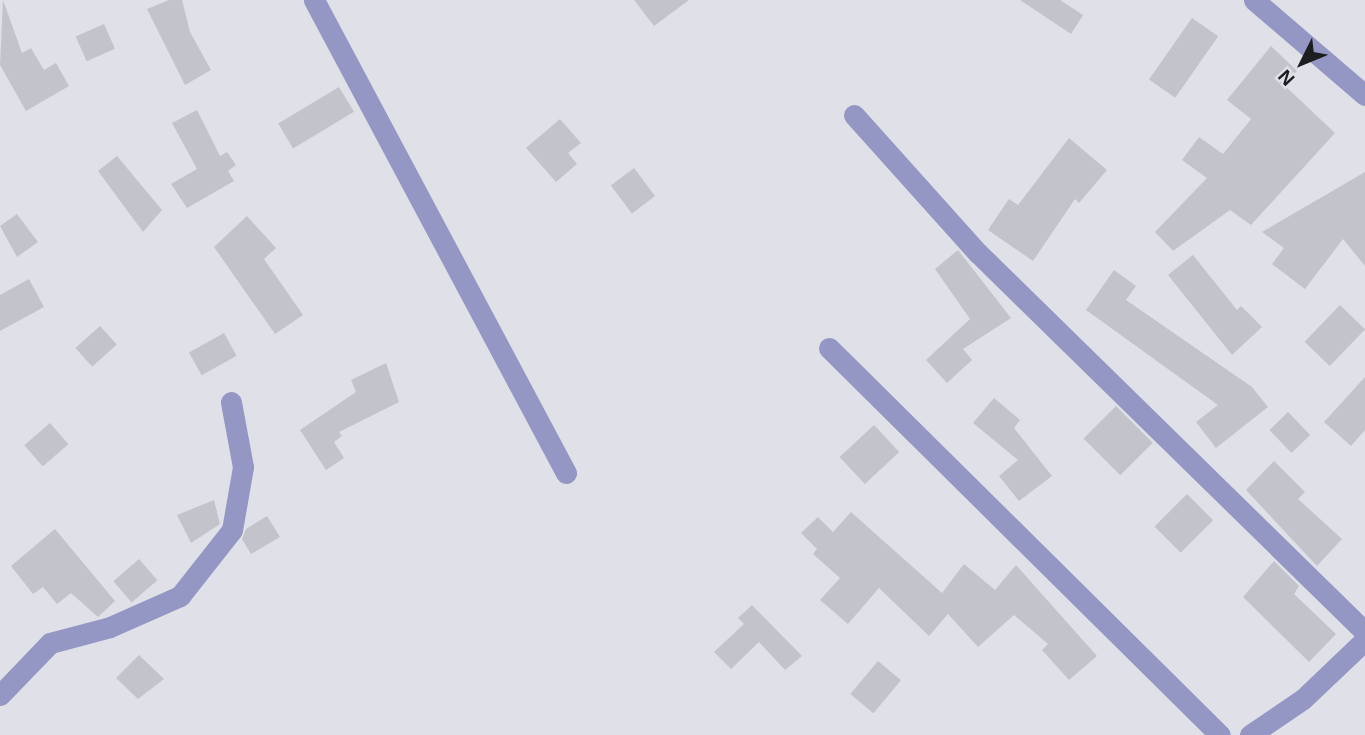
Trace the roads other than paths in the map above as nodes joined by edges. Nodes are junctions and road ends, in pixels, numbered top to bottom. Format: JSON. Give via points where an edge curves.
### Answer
{"nodes":[{"id":1,"x":314,"y":0,"type":"edge"},
{"id":2,"x":1254,"y":0,"type":"edge"},
{"id":3,"x":1365,"y":95,"type":"edge"},
{"id":4,"x":854,"y":116,"type":"dead end"},
{"id":5,"x":829,"y":348,"type":"dead end"},
{"id":6,"x":231,"y":402,"type":"dead end"},
{"id":7,"x":566,"y":473,"type":"dead end"},
{"id":8,"x":1365,"y":632,"type":"edge"},
{"id":9,"x":1365,"y":640,"type":"edge"},
{"id":10,"x":0,"y":695,"type":"edge"},
{"id":11,"x":1220,"y":735,"type":"edge"},
{"id":12,"x":1250,"y":735,"type":"edge"}],
"edges":[{"from":1,"to":7,"type":"street"},
{"from":2,"to":3,"type":"street"},
{"from":4,"to":8,"type":"street","via":[[978,253]]},
{"from":5,"to":11,"type":"street"},
{"from":6,"to":10,"type":"street","via":[[243,467],[232,530],[180,596],[110,627],[50,643]]},
{"from":9,"to":12,"type":"street","via":[[1303,699]]}]}
